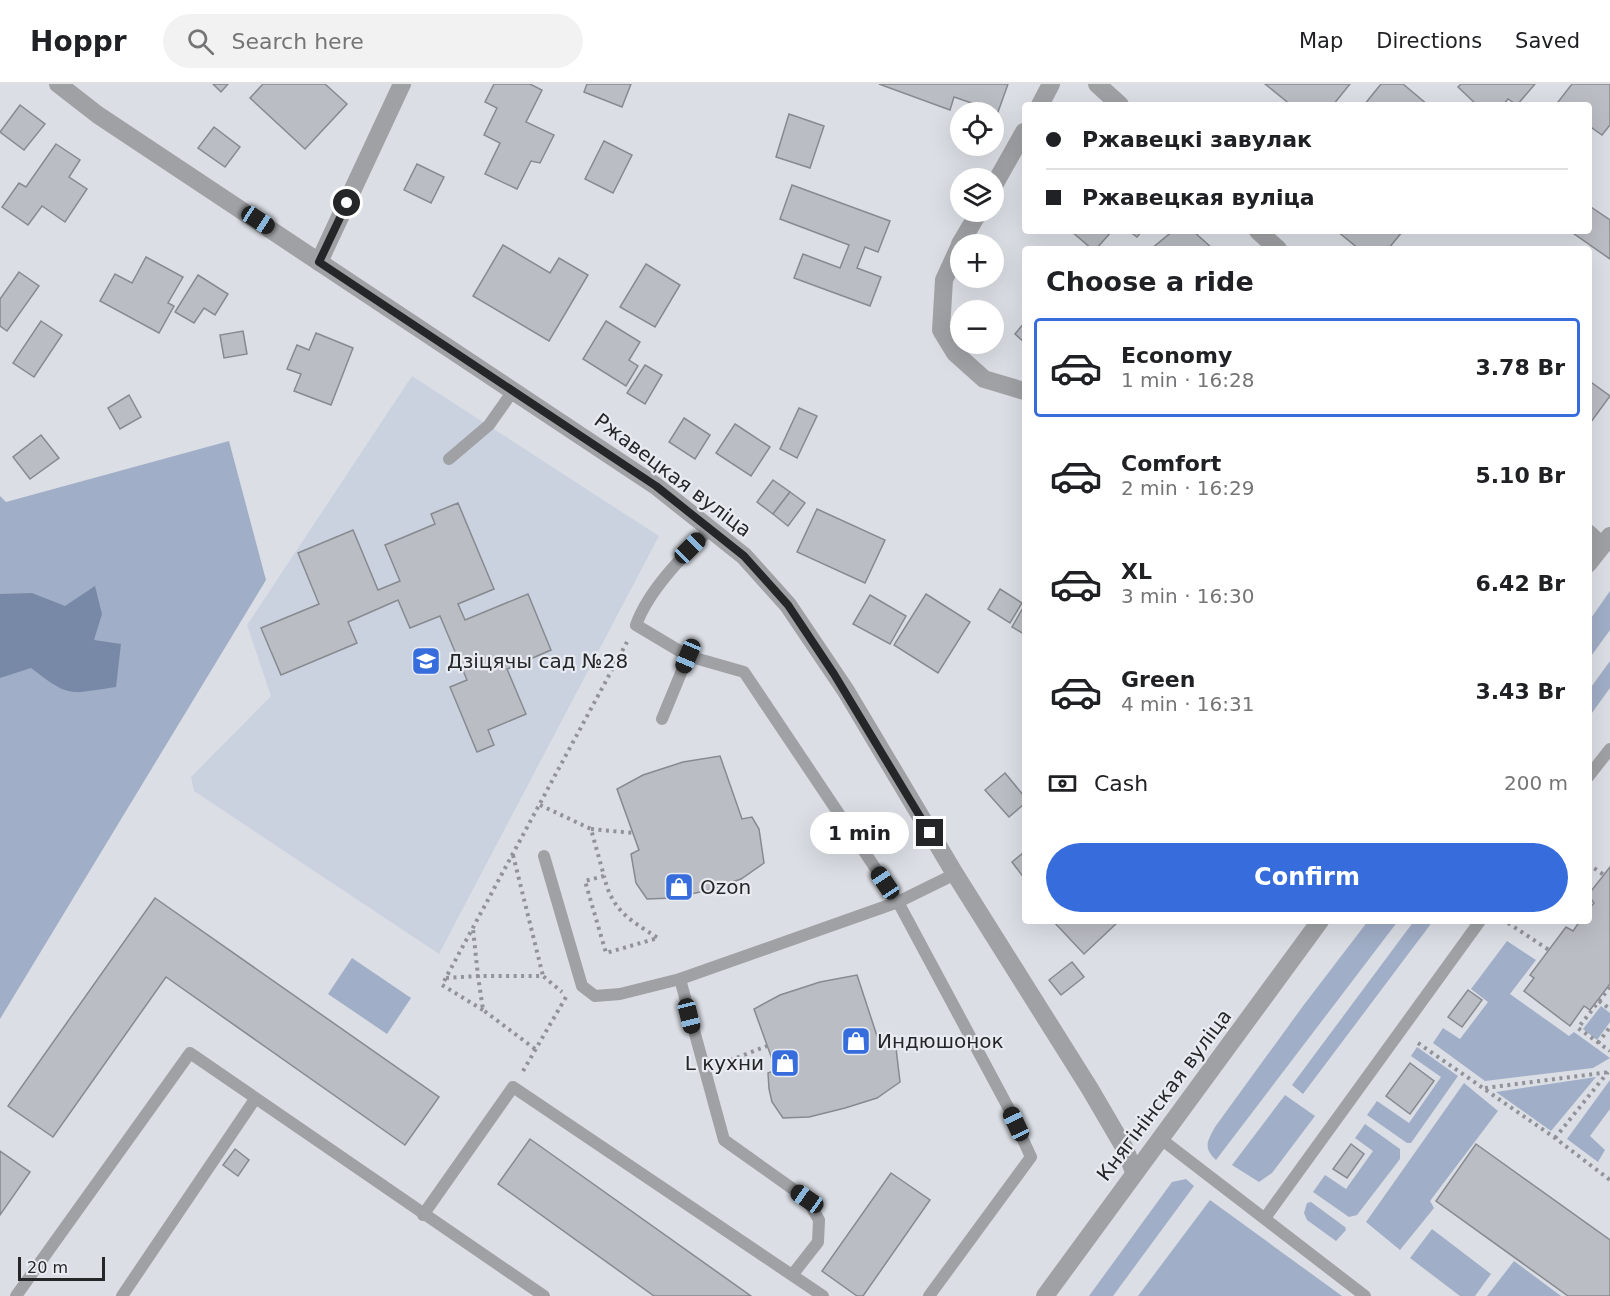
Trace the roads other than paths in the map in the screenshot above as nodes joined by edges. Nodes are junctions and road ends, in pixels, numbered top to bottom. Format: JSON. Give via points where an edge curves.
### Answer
{"nodes":[{"id":1,"x":58,"y":84,"type":"edge"},
{"id":2,"x":402,"y":84,"type":"edge"},
{"id":3,"x":1052,"y":84,"type":"edge"},
{"id":4,"x":1097,"y":84,"type":"edge"},
{"id":5,"x":1042,"y":102,"type":"edge"},
{"id":6,"x":1117,"y":102,"type":"edge"},
{"id":7,"x":1022,"y":136,"type":"edge"},
{"id":8,"x":1004,"y":168,"type":"edge"},
{"id":9,"x":1261,"y":234,"type":"edge"},
{"id":10,"x":1275,"y":246,"type":"edge"},
{"id":11,"x":319,"y":262,"type":"junction"},
{"id":12,"x":950,"y":267,"type":"edge"},
{"id":13,"x":1022,"y":390,"type":"edge"},
{"id":14,"x":513,"y":391,"type":"junction"},
{"id":15,"x":449,"y":459,"type":"dead end"},
{"id":16,"x":711,"y":528,"type":"junction"},
{"id":17,"x":1592,"y":536,"type":"edge"},
{"id":18,"x":1607,"y":545,"type":"edge"},
{"id":19,"x":1592,"y":560,"type":"edge"},
{"id":20,"x":688,"y":656,"type":"junction"},
{"id":21,"x":662,"y":719,"type":"dead end"},
{"id":22,"x":1610,"y":749,"type":"edge"},
{"id":23,"x":1592,"y":772,"type":"edge"},
{"id":24,"x":544,"y":856,"type":"dead end"},
{"id":25,"x":955,"y":874,"type":"junction"},
{"id":26,"x":898,"y":902,"type":"junction"},
{"id":27,"x":1318,"y":924,"type":"edge"},
{"id":28,"x":1478,"y":924,"type":"edge"},
{"id":29,"x":680,"y":979,"type":"junction"},
{"id":30,"x":255,"y":1099,"type":"junction"},
{"id":31,"x":1161,"y":1139,"type":"junction"},
{"id":32,"x":1134,"y":1172,"type":"junction"},
{"id":33,"x":423,"y":1215,"type":"junction"},
{"id":34,"x":1264,"y":1218,"type":"junction"},
{"id":35,"x":793,"y":1274,"type":"junction"},
{"id":36,"x":16,"y":1296,"type":"edge"},
{"id":37,"x":122,"y":1296,"type":"edge"},
{"id":38,"x":544,"y":1296,"type":"edge"},
{"id":39,"x":823,"y":1296,"type":"edge"},
{"id":40,"x":929,"y":1296,"type":"edge"},
{"id":41,"x":1046,"y":1296,"type":"edge"},
{"id":42,"x":1365,"y":1296,"type":"edge"}],
"edges":[{"from":1,"to":11,"type":"street","name":"Ржавецкая вуліца","via":[[98,115]]},
{"from":2,"to":11,"type":"street"},
{"from":3,"to":5,"type":"street"},
{"from":4,"to":6,"type":"street"},
{"from":7,"to":8,"type":"street"},
{"from":9,"to":10,"type":"street"},
{"from":11,"to":14,"type":"street","name":"Ржавецкая вуліца"},
{"from":12,"to":13,"type":"street","via":[[944,280],[941,330],[955,353],[984,379]]},
{"from":14,"to":15,"type":"lane","via":[[489,425]]},
{"from":14,"to":16,"type":"street","name":"Ржавецкая вуліца","via":[[656,486]]},
{"from":16,"to":20,"type":"lane","via":[[641,609],[636,625]]},
{"from":16,"to":25,"type":"street","name":"Ржавецкая вуліца","via":[[744,556],[788,605],[846,691]]},
{"from":17,"to":18,"type":"street"},
{"from":18,"to":19,"type":"street"},
{"from":20,"to":21,"type":"lane"},
{"from":20,"to":26,"type":"lane","via":[[744,672]]},
{"from":22,"to":23,"type":"lane"},
{"from":24,"to":29,"type":"lane","via":[[582,986],[595,996]]},
{"from":25,"to":26,"type":"lane"},
{"from":25,"to":32,"type":"street","name":"Ржавецкая вуліца","via":[[1090,1089]]},
{"from":26,"to":29,"type":"lane"},
{"from":26,"to":40,"type":"lane","via":[[1031,1157]]},
{"from":27,"to":31,"type":"street","name":"Княгінінская вуліца"},
{"from":28,"to":34,"type":"lane"},
{"from":29,"to":35,"type":"lane","via":[[724,1140],[807,1199],[819,1220],[818,1242]]},
{"from":30,"to":33,"type":"lane"},
{"from":30,"to":36,"type":"lane","via":[[190,1053]]},
{"from":30,"to":37,"type":"lane"},
{"from":31,"to":32,"type":"street","name":"Княгінінская вуліца"},
{"from":31,"to":34,"type":"lane"},
{"from":32,"to":41,"type":"street","name":"Княгінінская вуліца"},
{"from":33,"to":35,"type":"lane","via":[[513,1087]]},
{"from":33,"to":38,"type":"lane"},
{"from":34,"to":42,"type":"lane"},
{"from":35,"to":39,"type":"lane"}]}
